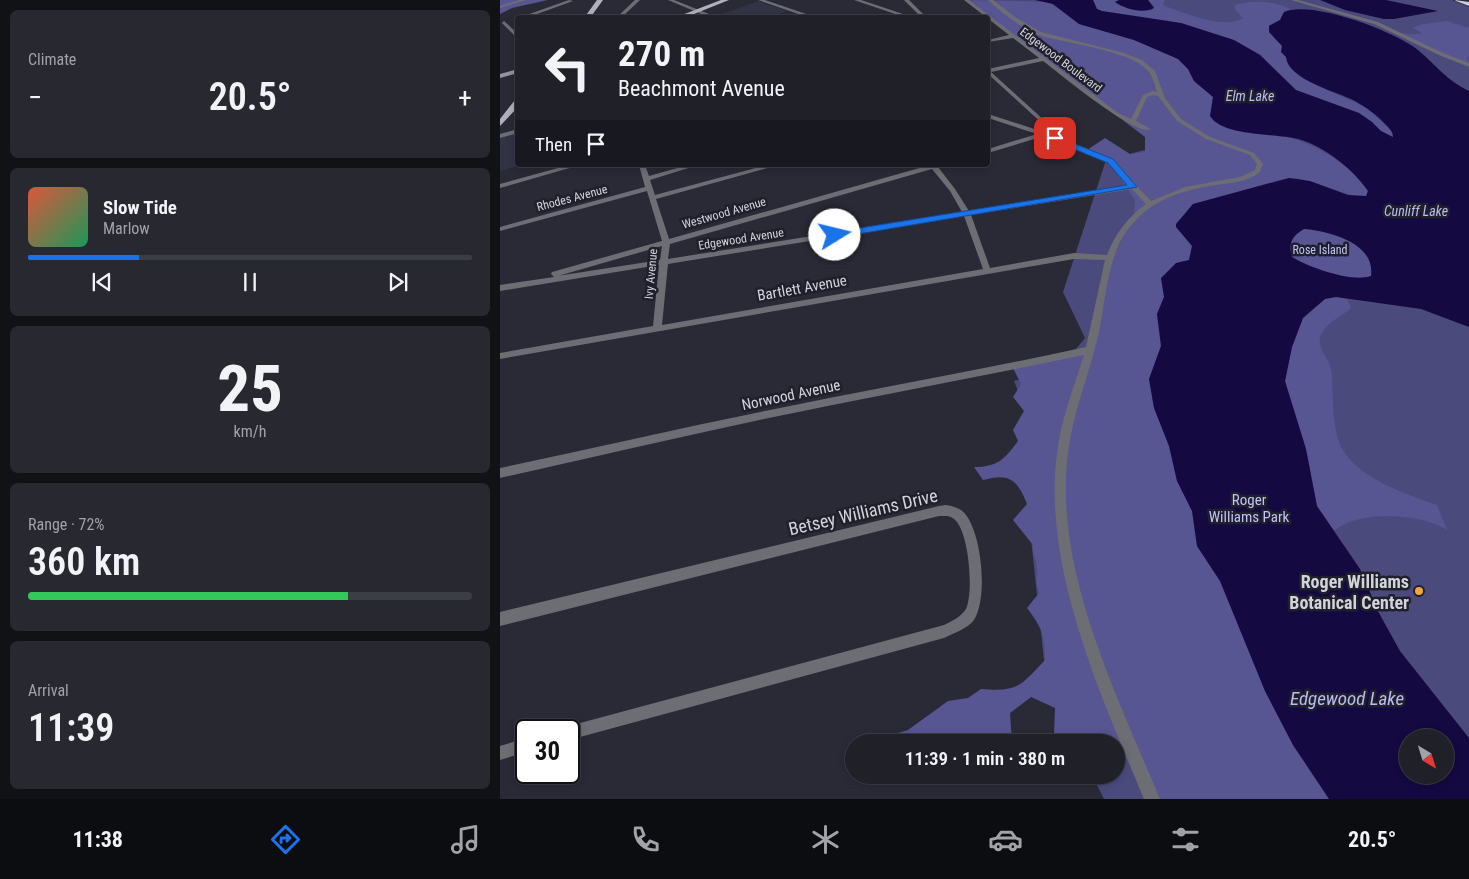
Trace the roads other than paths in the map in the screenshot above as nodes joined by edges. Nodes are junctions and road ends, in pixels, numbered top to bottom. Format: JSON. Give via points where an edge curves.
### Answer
{"nodes":[{"id":1,"x":524,"y":0,"type":"edge"},
{"id":2,"x":600,"y":0,"type":"edge"},
{"id":3,"x":638,"y":0,"type":"edge"},
{"id":4,"x":670,"y":0,"type":"edge"},
{"id":5,"x":726,"y":0,"type":"edge"},
{"id":6,"x":760,"y":0,"type":"edge"},
{"id":7,"x":856,"y":0,"type":"edge"},
{"id":8,"x":906,"y":0,"type":"edge"},
{"id":9,"x":966,"y":0,"type":"edge"},
{"id":10,"x":990,"y":0,"type":"edge"},
{"id":11,"x":1293,"y":0,"type":"edge"},
{"id":12,"x":1458,"y":0,"type":"edge"},
{"id":13,"x":571,"y":2,"type":"dead end"},
{"id":14,"x":1469,"y":4,"type":"edge"},
{"id":15,"x":500,"y":7,"type":"edge"},
{"id":16,"x":698,"y":10,"type":"junction"},
{"id":17,"x":529,"y":15,"type":"edge"},
{"id":18,"x":589,"y":15,"type":"edge"},
{"id":19,"x":621,"y":15,"type":"edge"},
{"id":20,"x":685,"y":15,"type":"edge"},
{"id":21,"x":710,"y":15,"type":"edge"},
{"id":22,"x":807,"y":15,"type":"edge"},
{"id":23,"x":904,"y":15,"type":"edge"},
{"id":24,"x":923,"y":15,"type":"edge"},
{"id":25,"x":986,"y":15,"type":"edge"},
{"id":26,"x":990,"y":18,"type":"edge"},
{"id":27,"x":515,"y":19,"type":"edge"},
{"id":28,"x":502,"y":23,"type":"edge"},
{"id":29,"x":515,"y":35,"type":"edge"},
{"id":30,"x":1014,"y":36,"type":"junction"},
{"id":31,"x":990,"y":41,"type":"edge"},
{"id":32,"x":1044,"y":59,"type":"junction"},
{"id":33,"x":1469,"y":65,"type":"edge"},
{"id":34,"x":990,"y":71,"type":"edge"},
{"id":35,"x":515,"y":72,"type":"edge"},
{"id":36,"x":990,"y":73,"type":"edge"},
{"id":37,"x":500,"y":76,"type":"edge"},
{"id":38,"x":1160,"y":95,"type":"junction"},
{"id":39,"x":515,"y":106,"type":"edge"},
{"id":40,"x":515,"y":111,"type":"edge"},
{"id":41,"x":509,"y":113,"type":"junction"},
{"id":42,"x":990,"y":117,"type":"edge"},
{"id":43,"x":1130,"y":122,"type":"junction"},
{"id":44,"x":500,"y":124,"type":"edge"},
{"id":45,"x":1052,"y":129,"type":"junction"},
{"id":46,"x":1148,"y":129,"type":"dead end"},
{"id":47,"x":515,"y":132,"type":"edge"},
{"id":48,"x":1044,"y":135,"type":"junction"},
{"id":49,"x":500,"y":136,"type":"edge"},
{"id":50,"x":1066,"y":142,"type":"junction"},
{"id":51,"x":990,"y":150,"type":"edge"},
{"id":52,"x":546,"y":167,"type":"edge"},
{"id":53,"x":569,"y":167,"type":"edge"},
{"id":54,"x":643,"y":167,"type":"edge"},
{"id":55,"x":688,"y":167,"type":"edge"},
{"id":56,"x":768,"y":167,"type":"edge"},
{"id":57,"x":928,"y":167,"type":"edge"},
{"id":58,"x":937,"y":167,"type":"edge"},
{"id":59,"x":548,"y":173,"type":"junction"},
{"id":60,"x":648,"y":178,"type":"junction"},
{"id":61,"x":500,"y":186,"type":"edge"},
{"id":62,"x":1133,"y":187,"type":"junction"},
{"id":63,"x":650,"y":188,"type":"junction"},
{"id":64,"x":653,"y":198,"type":"junction"},
{"id":65,"x":1150,"y":205,"type":"junction"},
{"id":66,"x":968,"y":213,"type":"junction"},
{"id":67,"x":500,"y":230,"type":"edge"},
{"id":68,"x":666,"y":241,"type":"junction"},
{"id":69,"x":1110,"y":258,"type":"junction"},
{"id":70,"x":663,"y":263,"type":"junction"},
{"id":71,"x":987,"y":270,"type":"junction"},
{"id":72,"x":518,"y":285,"type":"junction"},
{"id":73,"x":500,"y":288,"type":"edge"},
{"id":74,"x":658,"y":328,"type":"junction"},
{"id":75,"x":1089,"y":350,"type":"junction"},
{"id":76,"x":500,"y":356,"type":"edge"},
{"id":77,"x":500,"y":472,"type":"edge"},
{"id":78,"x":500,"y":619,"type":"edge"},
{"id":79,"x":580,"y":730,"type":"edge"},
{"id":80,"x":515,"y":748,"type":"edge"},
{"id":81,"x":500,"y":753,"type":"edge"},
{"id":82,"x":1152,"y":799,"type":"edge"}],
"edges":[{"from":1,"to":15,"type":"street"},
{"from":2,"to":18,"type":"main road"},
{"from":3,"to":19,"type":"street"},
{"from":4,"to":16,"type":"street"},
{"from":5,"to":16,"type":"main road"},
{"from":6,"to":22,"type":"street"},
{"from":7,"to":23,"type":"street"},
{"from":8,"to":24,"type":"street"},
{"from":9,"to":25,"type":"street","name":"Edgewood Boulevard"},
{"from":10,"to":38,"type":"street","via":[[1039,33],[1140,61],[1152,71]]},
{"from":11,"to":33,"type":"street","via":[[1376,23]]},
{"from":12,"to":14,"type":"highway"},
{"from":13,"to":17,"type":"street"},
{"from":16,"to":20,"type":"main road"},
{"from":16,"to":21,"type":"street"},
{"from":26,"to":30,"type":"street","name":"Edgewood Boulevard"},
{"from":27,"to":28,"type":"street"},
{"from":28,"to":29,"type":"street"},
{"from":30,"to":31,"type":"street"},
{"from":30,"to":32,"type":"street","name":"Edgewood Boulevard"},
{"from":32,"to":34,"type":"street"},
{"from":32,"to":43,"type":"street","name":"Edgewood Boulevard"},
{"from":35,"to":37,"type":"main road"},
{"from":36,"to":45,"type":"street"},
{"from":38,"to":43,"type":"street","via":[[1145,96]]},
{"from":38,"to":65,"type":"street","via":[[1187,126],[1213,140],[1252,154],[1260,166],[1249,176],[1188,189]]},
{"from":39,"to":41,"type":"main road"},
{"from":40,"to":41,"type":"street"},
{"from":41,"to":44,"type":"main road"},
{"from":42,"to":48,"type":"street"},
{"from":43,"to":46,"type":"street","name":"Edgewood Boulevard"},
{"from":45,"to":48,"type":"street"},
{"from":45,"to":50,"type":"street"},
{"from":47,"to":49,"type":"street"},
{"from":48,"to":50,"type":"street"},
{"from":48,"to":51,"type":"street"},
{"from":50,"to":62,"type":"street","via":[[1111,161]]},
{"from":52,"to":59,"type":"street"},
{"from":53,"to":59,"type":"street"},
{"from":54,"to":60,"type":"street","name":"Ivy Avenue"},
{"from":55,"to":60,"type":"street"},
{"from":56,"to":64,"type":"street"},
{"from":57,"to":68,"type":"street","name":"Westwood Avenue"},
{"from":58,"to":66,"type":"street"},
{"from":59,"to":61,"type":"street"},
{"from":60,"to":63,"type":"street","name":"Ivy Avenue"},
{"from":62,"to":65,"type":"street"},
{"from":62,"to":66,"type":"street","name":"Edgewood Avenue"},
{"from":63,"to":64,"type":"street","name":"Ivy Avenue"},
{"from":63,"to":67,"type":"street","name":"Rhodes Avenue"},
{"from":64,"to":68,"type":"street","name":"Ivy Avenue"},
{"from":65,"to":69,"type":"street","via":[[1130,221]]},
{"from":66,"to":70,"type":"street","name":"Edgewood Avenue"},
{"from":66,"to":71,"type":"street"},
{"from":68,"to":70,"type":"street","name":"Ivy Avenue"},
{"from":68,"to":72,"type":"street","name":"Westwood Avenue"},
{"from":69,"to":71,"type":"street","name":"Bartlett Avenue","via":[[1074,256]]},
{"from":69,"to":75,"type":"street"},
{"from":70,"to":72,"type":"street","name":"Edgewood Avenue"},
{"from":70,"to":74,"type":"street","name":"Ivy Avenue"},
{"from":71,"to":74,"type":"street","name":"Bartlett Avenue"},
{"from":72,"to":73,"type":"street","name":"Edgewood Avenue"},
{"from":74,"to":76,"type":"street","name":"Bartlett Avenue"},
{"from":75,"to":77,"type":"street","name":"Norwood Avenue"},
{"from":75,"to":82,"type":"street","via":[[1062,454],[1062,532],[1098,664]]},
{"from":78,"to":79,"type":"street","name":"Betsey Williams Drive","via":[[939,511],[953,512],[963,520],[970,537],[976,588],[971,614],[957,626]]},
{"from":80,"to":81,"type":"street"}]}
